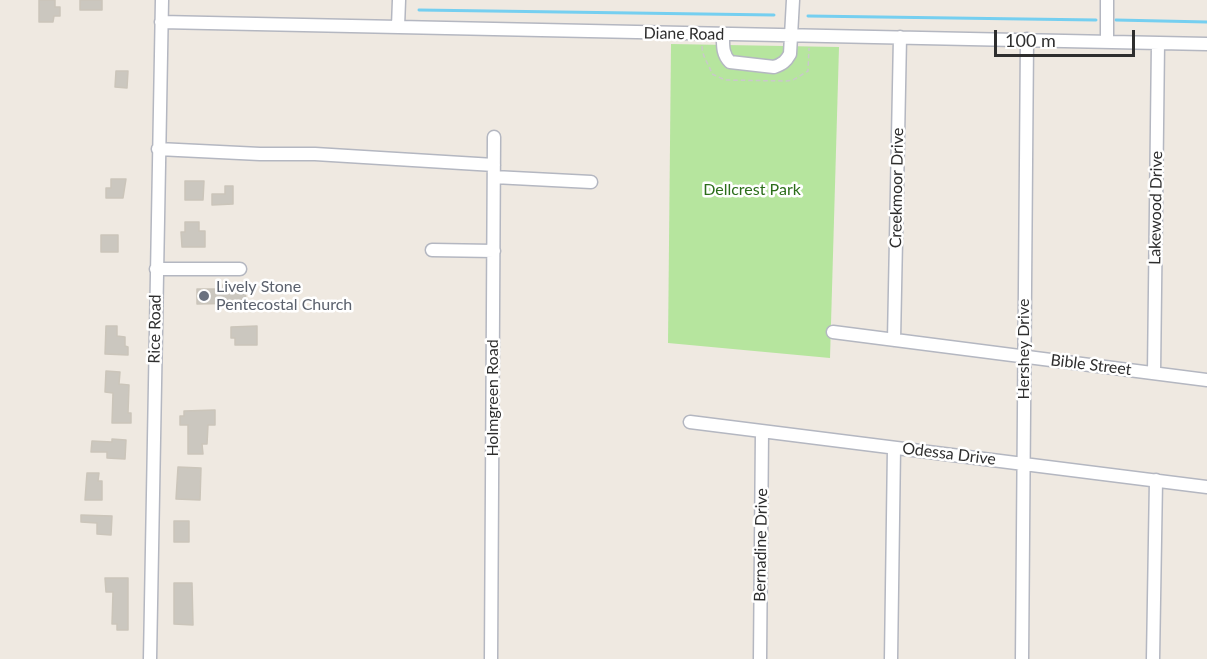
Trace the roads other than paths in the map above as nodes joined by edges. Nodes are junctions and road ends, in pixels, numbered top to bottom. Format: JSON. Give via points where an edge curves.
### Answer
{"nodes":[{"id":1,"x":162,"y":0,"type":"edge"},
{"id":2,"x":399,"y":0,"type":"edge"},
{"id":3,"x":793,"y":0,"type":"edge"},
{"id":4,"x":1107,"y":0,"type":"edge"},
{"id":5,"x":161,"y":22,"type":"junction"},
{"id":6,"x":399,"y":27,"type":"junction"},
{"id":7,"x":723,"y":34,"type":"junction"},
{"id":8,"x":793,"y":36,"type":"junction"},
{"id":9,"x":900,"y":37,"type":"junction"},
{"id":10,"x":1027,"y":39,"type":"junction"},
{"id":11,"x":1107,"y":41,"type":"junction"},
{"id":12,"x":1158,"y":43,"type":"junction"},
{"id":13,"x":1207,"y":44,"type":"edge"},
{"id":14,"x":494,"y":137,"type":"dead end"},
{"id":15,"x":158,"y":149,"type":"junction"},
{"id":16,"x":494,"y":171,"type":"junction"},
{"id":17,"x":591,"y":182,"type":"dead end"},
{"id":18,"x":432,"y":250,"type":"dead end"},
{"id":19,"x":494,"y":251,"type":"junction"},
{"id":20,"x":156,"y":269,"type":"junction"},
{"id":21,"x":240,"y":269,"type":"dead end"},
{"id":22,"x":833,"y":332,"type":"dead end"},
{"id":23,"x":894,"y":340,"type":"junction"},
{"id":24,"x":1025,"y":356,"type":"junction"},
{"id":25,"x":1154,"y":373,"type":"junction"},
{"id":26,"x":1207,"y":380,"type":"edge"},
{"id":27,"x":690,"y":422,"type":"dead end"},
{"id":28,"x":762,"y":431,"type":"junction"},
{"id":29,"x":894,"y":448,"type":"junction"},
{"id":30,"x":1024,"y":464,"type":"junction"},
{"id":31,"x":1156,"y":480,"type":"junction"},
{"id":32,"x":1207,"y":487,"type":"edge"},
{"id":33,"x":150,"y":659,"type":"edge"},
{"id":34,"x":491,"y":659,"type":"edge"},
{"id":35,"x":760,"y":659,"type":"edge"},
{"id":36,"x":891,"y":659,"type":"edge"},
{"id":37,"x":1022,"y":659,"type":"edge"},
{"id":38,"x":1153,"y":659,"type":"edge"}],
"edges":[{"from":1,"to":5,"type":"street","name":"Rice Road"},
{"from":2,"to":6,"type":"street"},
{"from":3,"to":8,"type":"street"},
{"from":4,"to":11,"type":"street"},
{"from":5,"to":6,"type":"street","name":"Diane Road"},
{"from":5,"to":15,"type":"street","name":"Rice Road"},
{"from":6,"to":7,"type":"street","name":"Diane Road"},
{"from":7,"to":8,"type":"street","name":"Diane Road"},
{"from":7,"to":8,"type":"street","via":[[723,51],[730,62],[774,67],[786,61]]},
{"from":8,"to":9,"type":"street","name":"Diane Road"},
{"from":9,"to":10,"type":"street","name":"Diane Road"},
{"from":9,"to":23,"type":"street","name":"Creekmoor Drive"},
{"from":10,"to":11,"type":"street","name":"Diane Road"},
{"from":10,"to":24,"type":"street","name":"Hershey Drive"},
{"from":11,"to":12,"type":"street","name":"Diane Road"},
{"from":12,"to":13,"type":"street","name":"Diane Road"},
{"from":12,"to":25,"type":"street","name":"Lakewood Drive"},
{"from":14,"to":16,"type":"street","name":"Holmgreen Road"},
{"from":15,"to":16,"type":"street","via":[[351,156]]},
{"from":15,"to":20,"type":"street","name":"Rice Road"},
{"from":16,"to":17,"type":"street"},
{"from":16,"to":19,"type":"street","name":"Holmgreen Road"},
{"from":18,"to":19,"type":"street"},
{"from":19,"to":34,"type":"street","name":"Holmgreen Road"},
{"from":20,"to":21,"type":"street"},
{"from":20,"to":33,"type":"street","name":"Rice Road"},
{"from":22,"to":23,"type":"street","name":"Bible Street"},
{"from":23,"to":24,"type":"street","name":"Bible Street"},
{"from":24,"to":25,"type":"street","name":"Bible Street"},
{"from":24,"to":30,"type":"street","name":"Hershey Drive"},
{"from":25,"to":26,"type":"street","name":"Bible Street"},
{"from":27,"to":28,"type":"street","name":"Odessa Drive"},
{"from":28,"to":29,"type":"street","name":"Odessa Drive"},
{"from":28,"to":35,"type":"street","name":"Bernadine Drive"},
{"from":29,"to":30,"type":"street","name":"Odessa Drive"},
{"from":29,"to":36,"type":"street"},
{"from":30,"to":31,"type":"street","name":"Odessa Drive"},
{"from":30,"to":37,"type":"street","name":"Hershey Drive"},
{"from":31,"to":32,"type":"street","name":"Odessa Drive"},
{"from":31,"to":38,"type":"street"}]}
